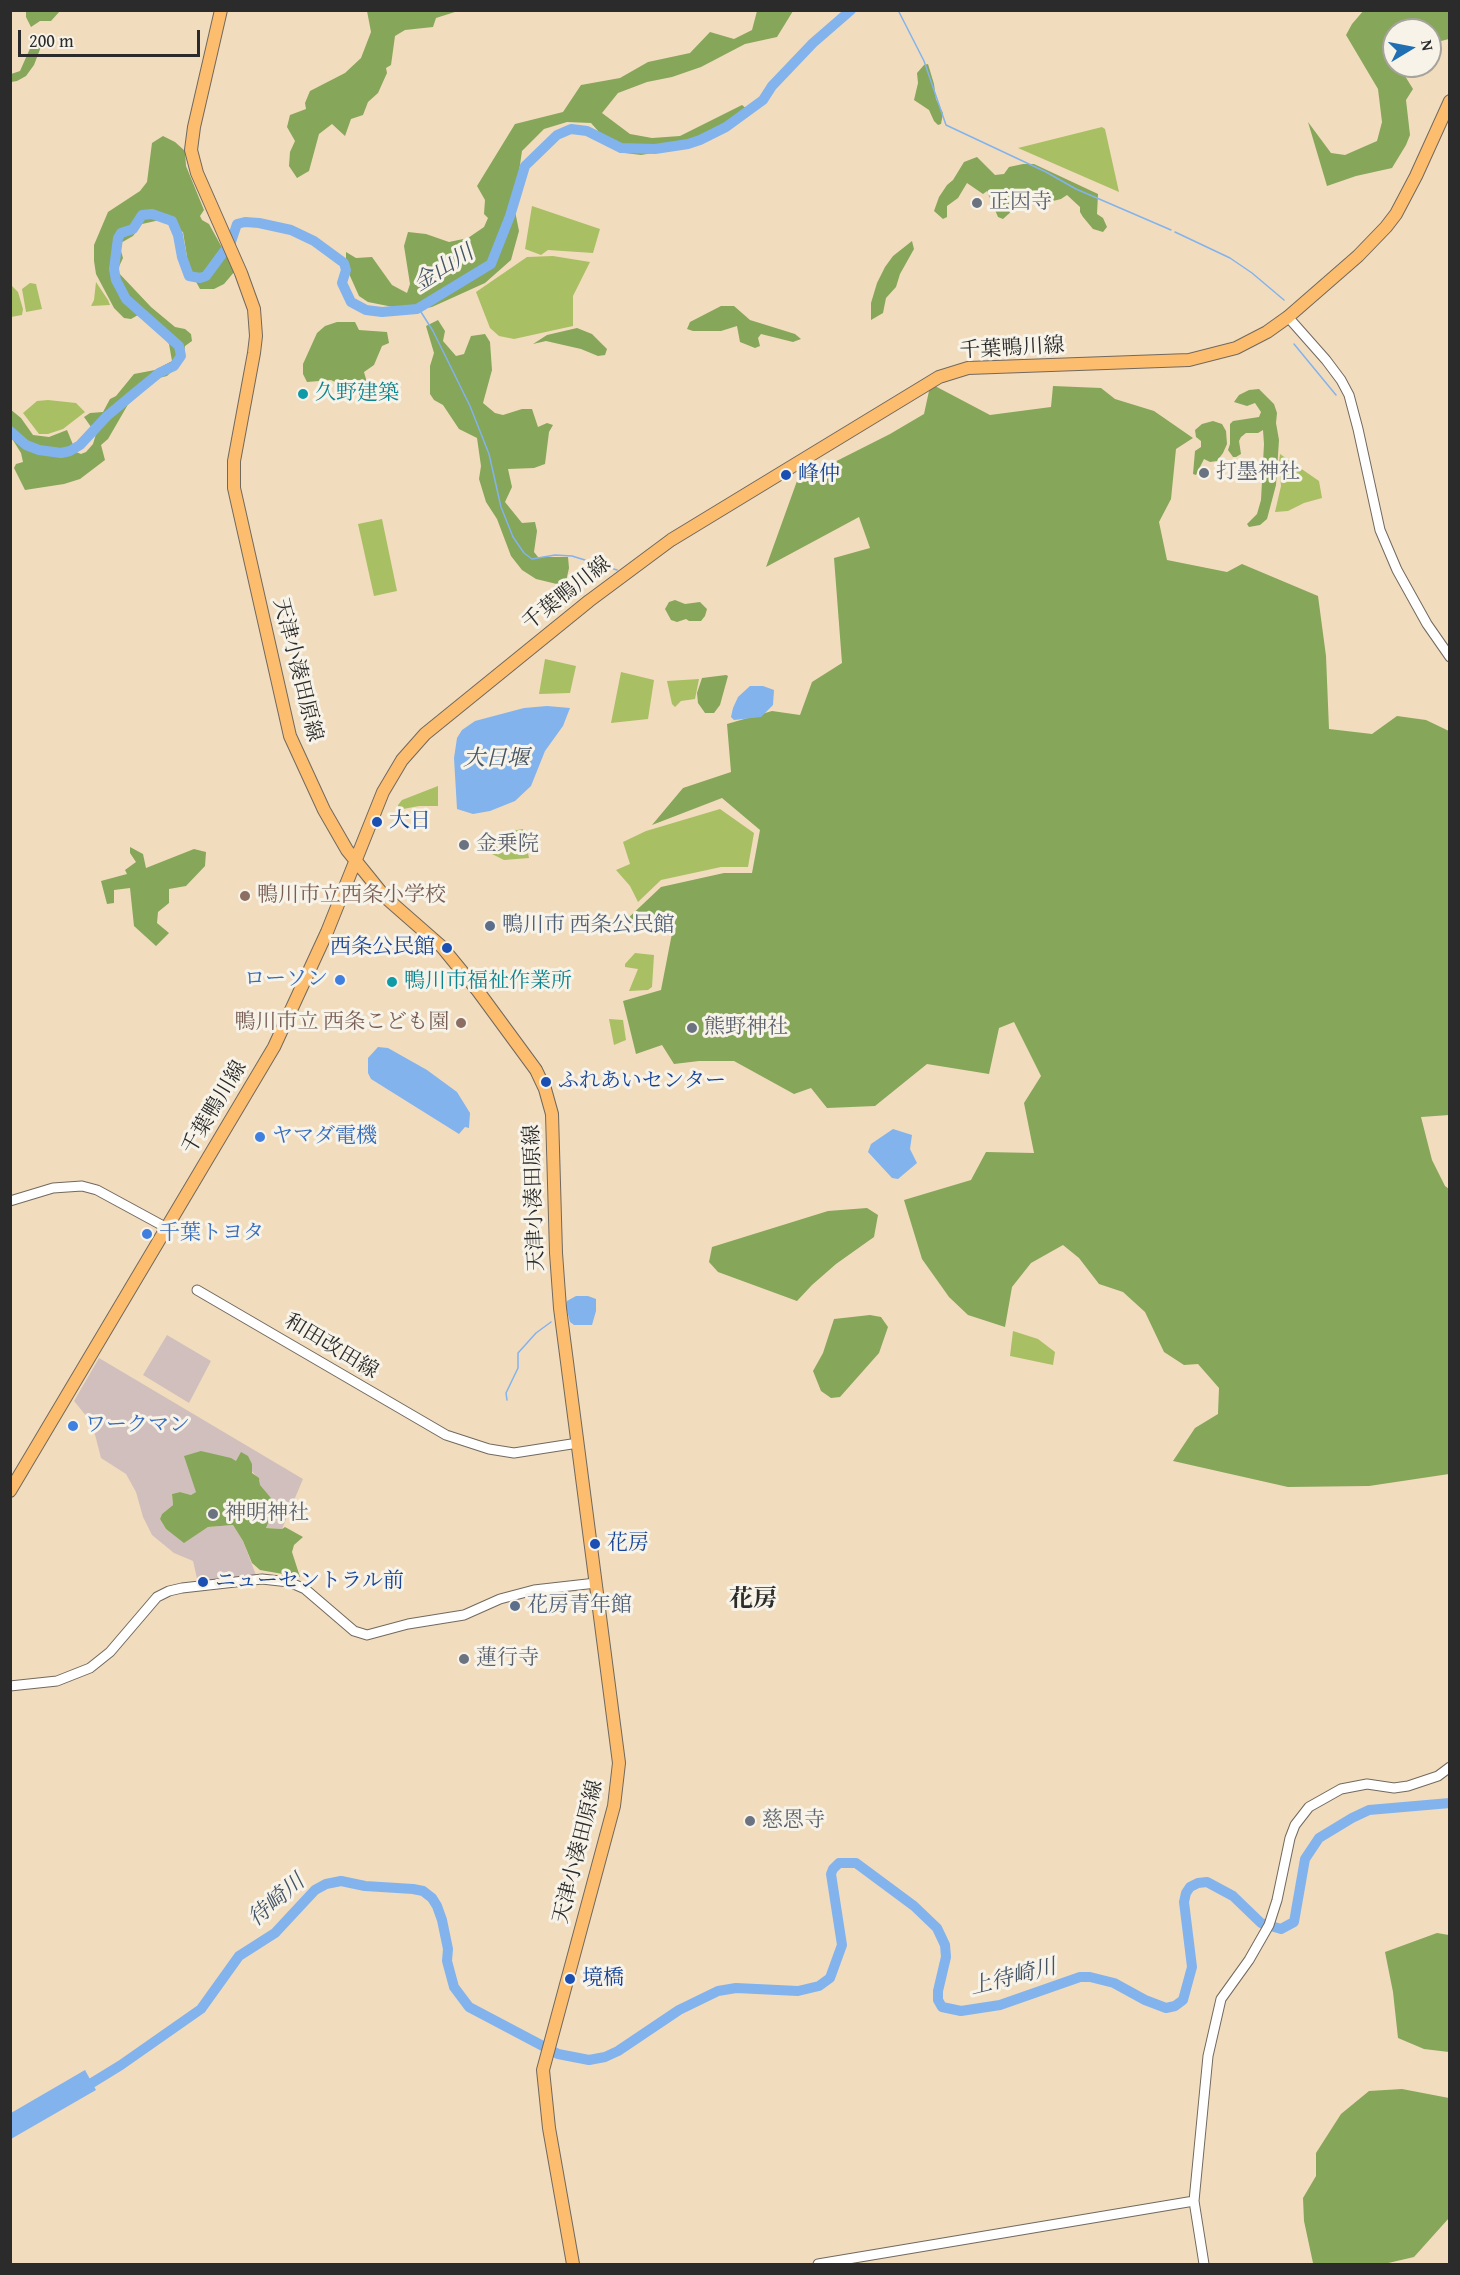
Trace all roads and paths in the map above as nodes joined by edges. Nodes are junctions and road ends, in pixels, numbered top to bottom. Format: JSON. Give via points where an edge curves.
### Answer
{"nodes":[{"id":1,"x":221,"y":10,"type":"edge"},
{"id":2,"x":1449,"y":101,"type":"edge"},
{"id":3,"x":1288,"y":317,"type":"junction"},
{"id":4,"x":1449,"y":657,"type":"edge"},
{"id":5,"x":354,"y":860,"type":"junction"},
{"id":6,"x":10,"y":1201,"type":"edge"},
{"id":7,"x":167,"y":1228,"type":"junction"},
{"id":8,"x":197,"y":1290,"type":"dead end"},
{"id":9,"x":578,"y":1443,"type":"junction"},
{"id":10,"x":10,"y":1491,"type":"edge"},
{"id":11,"x":596,"y":1583,"type":"junction"},
{"id":12,"x":10,"y":1686,"type":"edge"},
{"id":13,"x":1449,"y":1767,"type":"edge"},
{"id":14,"x":1194,"y":2201,"type":"junction"},
{"id":15,"x":573,"y":2265,"type":"edge"},
{"id":16,"x":818,"y":2265,"type":"edge"},
{"id":17,"x":1204,"y":2265,"type":"edge"}],
"edges":[{"from":1,"to":5,"type":"main road","name":"天津小湊田原線","via":[[191,150],[252,300],[256,336],[234,461],[234,488],[290,736],[324,810]]},
{"from":2,"to":3,"type":"main road","name":"千葉鴨川線","via":[[1416,176],[1391,220],[1367,248]]},
{"from":3,"to":4,"type":"street","via":[[1341,380],[1358,429],[1380,530],[1397,570]]},
{"from":3,"to":5,"type":"main road","name":"千葉鴨川線","via":[[1246,344],[1193,359],[968,368],[930,381],[671,540],[439,722],[409,751],[388,781]]},
{"from":5,"to":7,"type":"main road","name":"千葉鴨川線","via":[[327,932],[280,1035]]},
{"from":5,"to":9,"type":"main road","name":"天津小湊田原線","via":[[390,903],[460,968],[529,1059],[545,1089],[554,1125],[559,1299]]},
{"from":6,"to":7,"type":"street","via":[[68,1186],[97,1190]]},
{"from":7,"to":10,"type":"main road","name":"千葉鴨川線"},
{"from":8,"to":9,"type":"street","name":"和田改田線","via":[[446,1436],[514,1453]]},
{"from":9,"to":11,"type":"main road","name":"天津小湊田原線"},
{"from":11,"to":12,"type":"street","via":[[534,1590],[464,1615],[367,1635],[354,1631],[306,1588],[289,1582],[262,1579],[189,1587],[158,1597],[110,1652],[90,1668],[62,1680]]},
{"from":11,"to":15,"type":"main road","name":"天津小湊田原線","via":[[618,1779],[543,2070]]},
{"from":13,"to":14,"type":"street","via":[[1438,1776],[1408,1786],[1367,1784],[1341,1789],[1309,1807],[1295,1825],[1269,1925],[1221,1999],[1208,2056]]},
{"from":14,"to":16,"type":"street"},
{"from":14,"to":17,"type":"street"}]}
